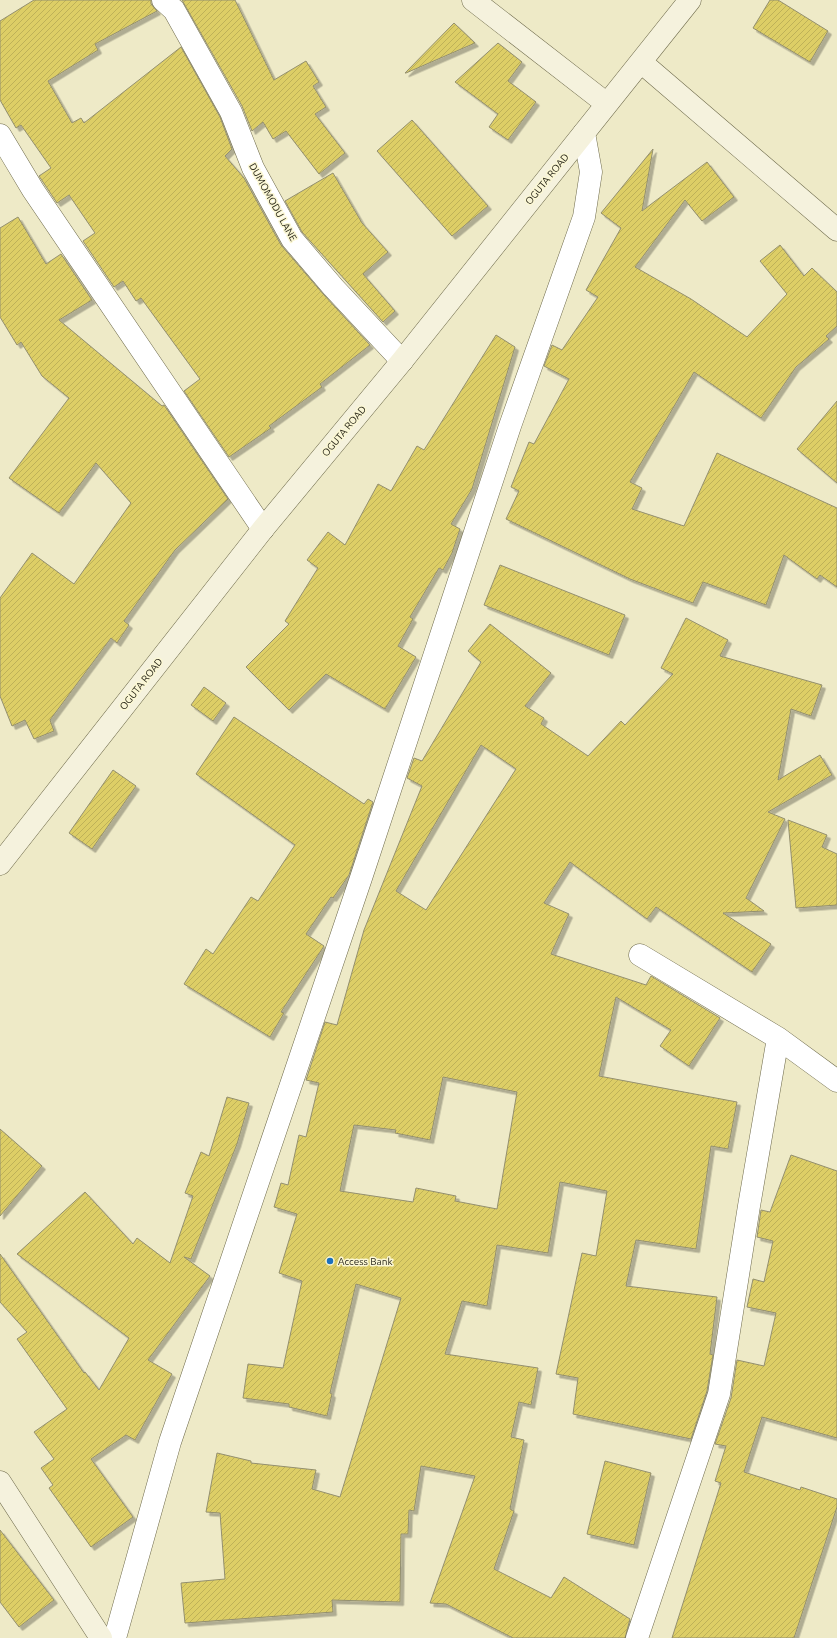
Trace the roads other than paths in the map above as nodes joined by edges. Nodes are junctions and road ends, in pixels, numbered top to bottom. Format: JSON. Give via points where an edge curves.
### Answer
{"nodes":[{"id":1,"x":163,"y":0,"type":"edge"},
{"id":2,"x":473,"y":0,"type":"edge"},
{"id":3,"x":671,"y":0,"type":"edge"},
{"id":4,"x":690,"y":0,"type":"edge"},
{"id":5,"x":665,"y":31,"type":"junction"},
{"id":6,"x":641,"y":62,"type":"junction"},
{"id":7,"x":607,"y":104,"type":"junction"},
{"id":8,"x":584,"y":133,"type":"junction"},
{"id":9,"x":0,"y":135,"type":"edge"},
{"id":10,"x":837,"y":230,"type":"edge"},
{"id":11,"x":402,"y":361,"type":"junction"},
{"id":12,"x":263,"y":529,"type":"junction"},
{"id":13,"x":0,"y":864,"type":"edge"},
{"id":14,"x":640,"y":955,"type":"dead end"},
{"id":15,"x":778,"y":1038,"type":"junction"},
{"id":16,"x":837,"y":1081,"type":"edge"},
{"id":17,"x":0,"y":1482,"type":"edge"},
{"id":18,"x":101,"y":1638,"type":"edge"},
{"id":19,"x":115,"y":1638,"type":"edge"},
{"id":20,"x":637,"y":1638,"type":"edge"}],
"edges":[{"from":1,"to":11,"type":"street","name":"DUMOMODU LANE","via":[[174,10],[231,112],[253,168],[292,239]]},
{"from":2,"to":7,"type":"main road"},
{"from":3,"to":5,"type":"main road"},
{"from":4,"to":5,"type":"main road","name":"OGUTA ROAD"},
{"from":5,"to":6,"type":"main road","name":"OGUTA ROAD"},
{"from":6,"to":7,"type":"main road","name":"OGUTA ROAD"},
{"from":6,"to":10,"type":"main road"},
{"from":7,"to":8,"type":"main road","name":"OGUTA ROAD"},
{"from":8,"to":11,"type":"main road","name":"OGUTA ROAD"},
{"from":8,"to":19,"type":"street","via":[[591,172],[584,217],[510,426],[361,878],[170,1442]]},
{"from":9,"to":12,"type":"street","via":[[33,190]]},
{"from":11,"to":12,"type":"main road","name":"OGUTA ROAD"},
{"from":12,"to":13,"type":"main road","name":"OGUTA ROAD"},
{"from":14,"to":15,"type":"street"},
{"from":15,"to":16,"type":"street"},
{"from":15,"to":20,"type":"street","via":[[719,1394]]},
{"from":17,"to":18,"type":"main road"}]}
